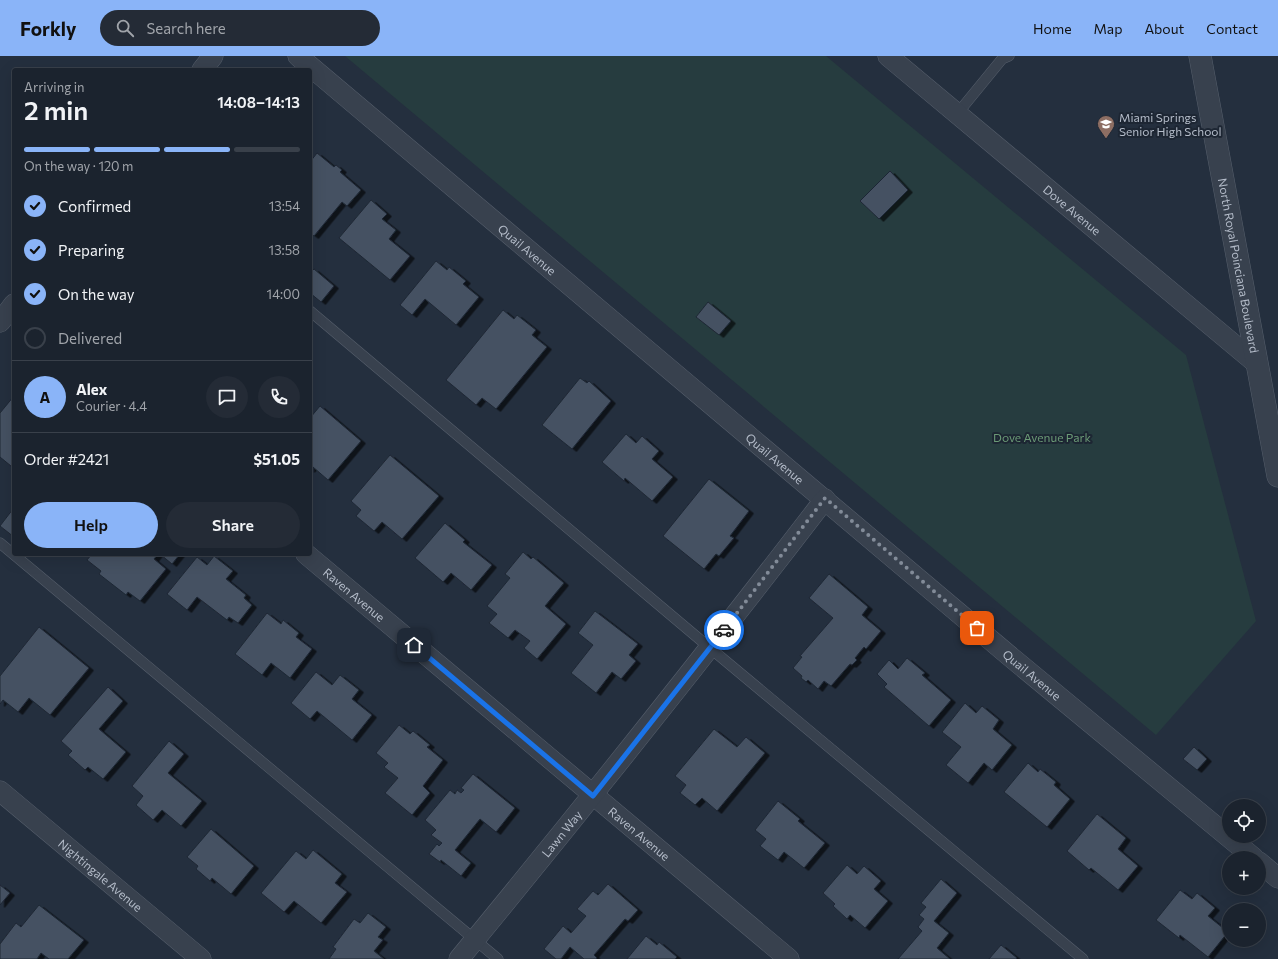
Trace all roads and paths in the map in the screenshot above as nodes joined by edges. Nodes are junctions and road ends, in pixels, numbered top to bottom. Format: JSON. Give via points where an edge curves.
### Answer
{"nodes":[{"id":1,"x":213,"y":56,"type":"edge"},
{"id":2,"x":298,"y":56,"type":"edge"},
{"id":3,"x":888,"y":56,"type":"edge"},
{"id":4,"x":1200,"y":56,"type":"edge"},
{"id":5,"x":1003,"y":57,"type":"edge"},
{"id":6,"x":204,"y":68,"type":"edge"},
{"id":7,"x":957,"y":114,"type":"junction"},
{"id":8,"x":12,"y":308,"type":"edge"},
{"id":9,"x":312,"y":313,"type":"edge"},
{"id":10,"x":0,"y":322,"type":"edge"},
{"id":11,"x":1256,"y":363,"type":"junction"},
{"id":12,"x":1278,"y":476,"type":"edge"},
{"id":13,"x":825,"y":498,"type":"junction"},
{"id":14,"x":0,"y":543,"type":"edge"},
{"id":15,"x":12,"y":553,"type":"edge"},
{"id":16,"x":16,"y":556,"type":"edge"},
{"id":17,"x":308,"y":556,"type":"edge"},
{"id":18,"x":710,"y":648,"type":"junction"},
{"id":19,"x":0,"y":791,"type":"edge"},
{"id":20,"x":593,"y":796,"type":"junction"},
{"id":21,"x":1246,"y":851,"type":"edge"},
{"id":22,"x":1266,"y":868,"type":"edge"},
{"id":23,"x":1278,"y":878,"type":"edge"},
{"id":24,"x":475,"y":940,"type":"junction"},
{"id":25,"x":201,"y":959,"type":"edge"},
{"id":26,"x":459,"y":959,"type":"edge"},
{"id":27,"x":498,"y":959,"type":"edge"},
{"id":28,"x":789,"y":959,"type":"edge"},
{"id":29,"x":1083,"y":959,"type":"edge"}],
"edges":[{"from":1,"to":6,"type":"street"},
{"from":2,"to":13,"type":"street","name":"Quail Avenue"},
{"from":3,"to":7,"type":"street","name":"Dove Avenue"},
{"from":4,"to":11,"type":"street","name":"North Royal Poinciana Boulevard"},
{"from":5,"to":7,"type":"lane"},
{"from":7,"to":11,"type":"street","name":"Dove Avenue"},
{"from":8,"to":10,"type":"street"},
{"from":9,"to":18,"type":"lane"},
{"from":11,"to":12,"type":"street","name":"North Royal Poinciana Boulevard"},
{"from":13,"to":18,"type":"street","name":"Lawn Way"},
{"from":13,"to":21,"type":"street","name":"Quail Avenue","via":[[1018,663]]},
{"from":14,"to":15,"type":"lane"},
{"from":16,"to":24,"type":"lane"},
{"from":17,"to":20,"type":"street","name":"Raven Avenue"},
{"from":18,"to":20,"type":"street","name":"Lawn Way"},
{"from":18,"to":29,"type":"lane"},
{"from":19,"to":25,"type":"street","name":"Nightingale Avenue"},
{"from":20,"to":24,"type":"street","name":"Lawn Way"},
{"from":20,"to":28,"type":"street","name":"Raven Avenue"},
{"from":22,"to":23,"type":"street"},
{"from":24,"to":26,"type":"street","name":"Lawn Way"},
{"from":24,"to":27,"type":"lane"}]}
